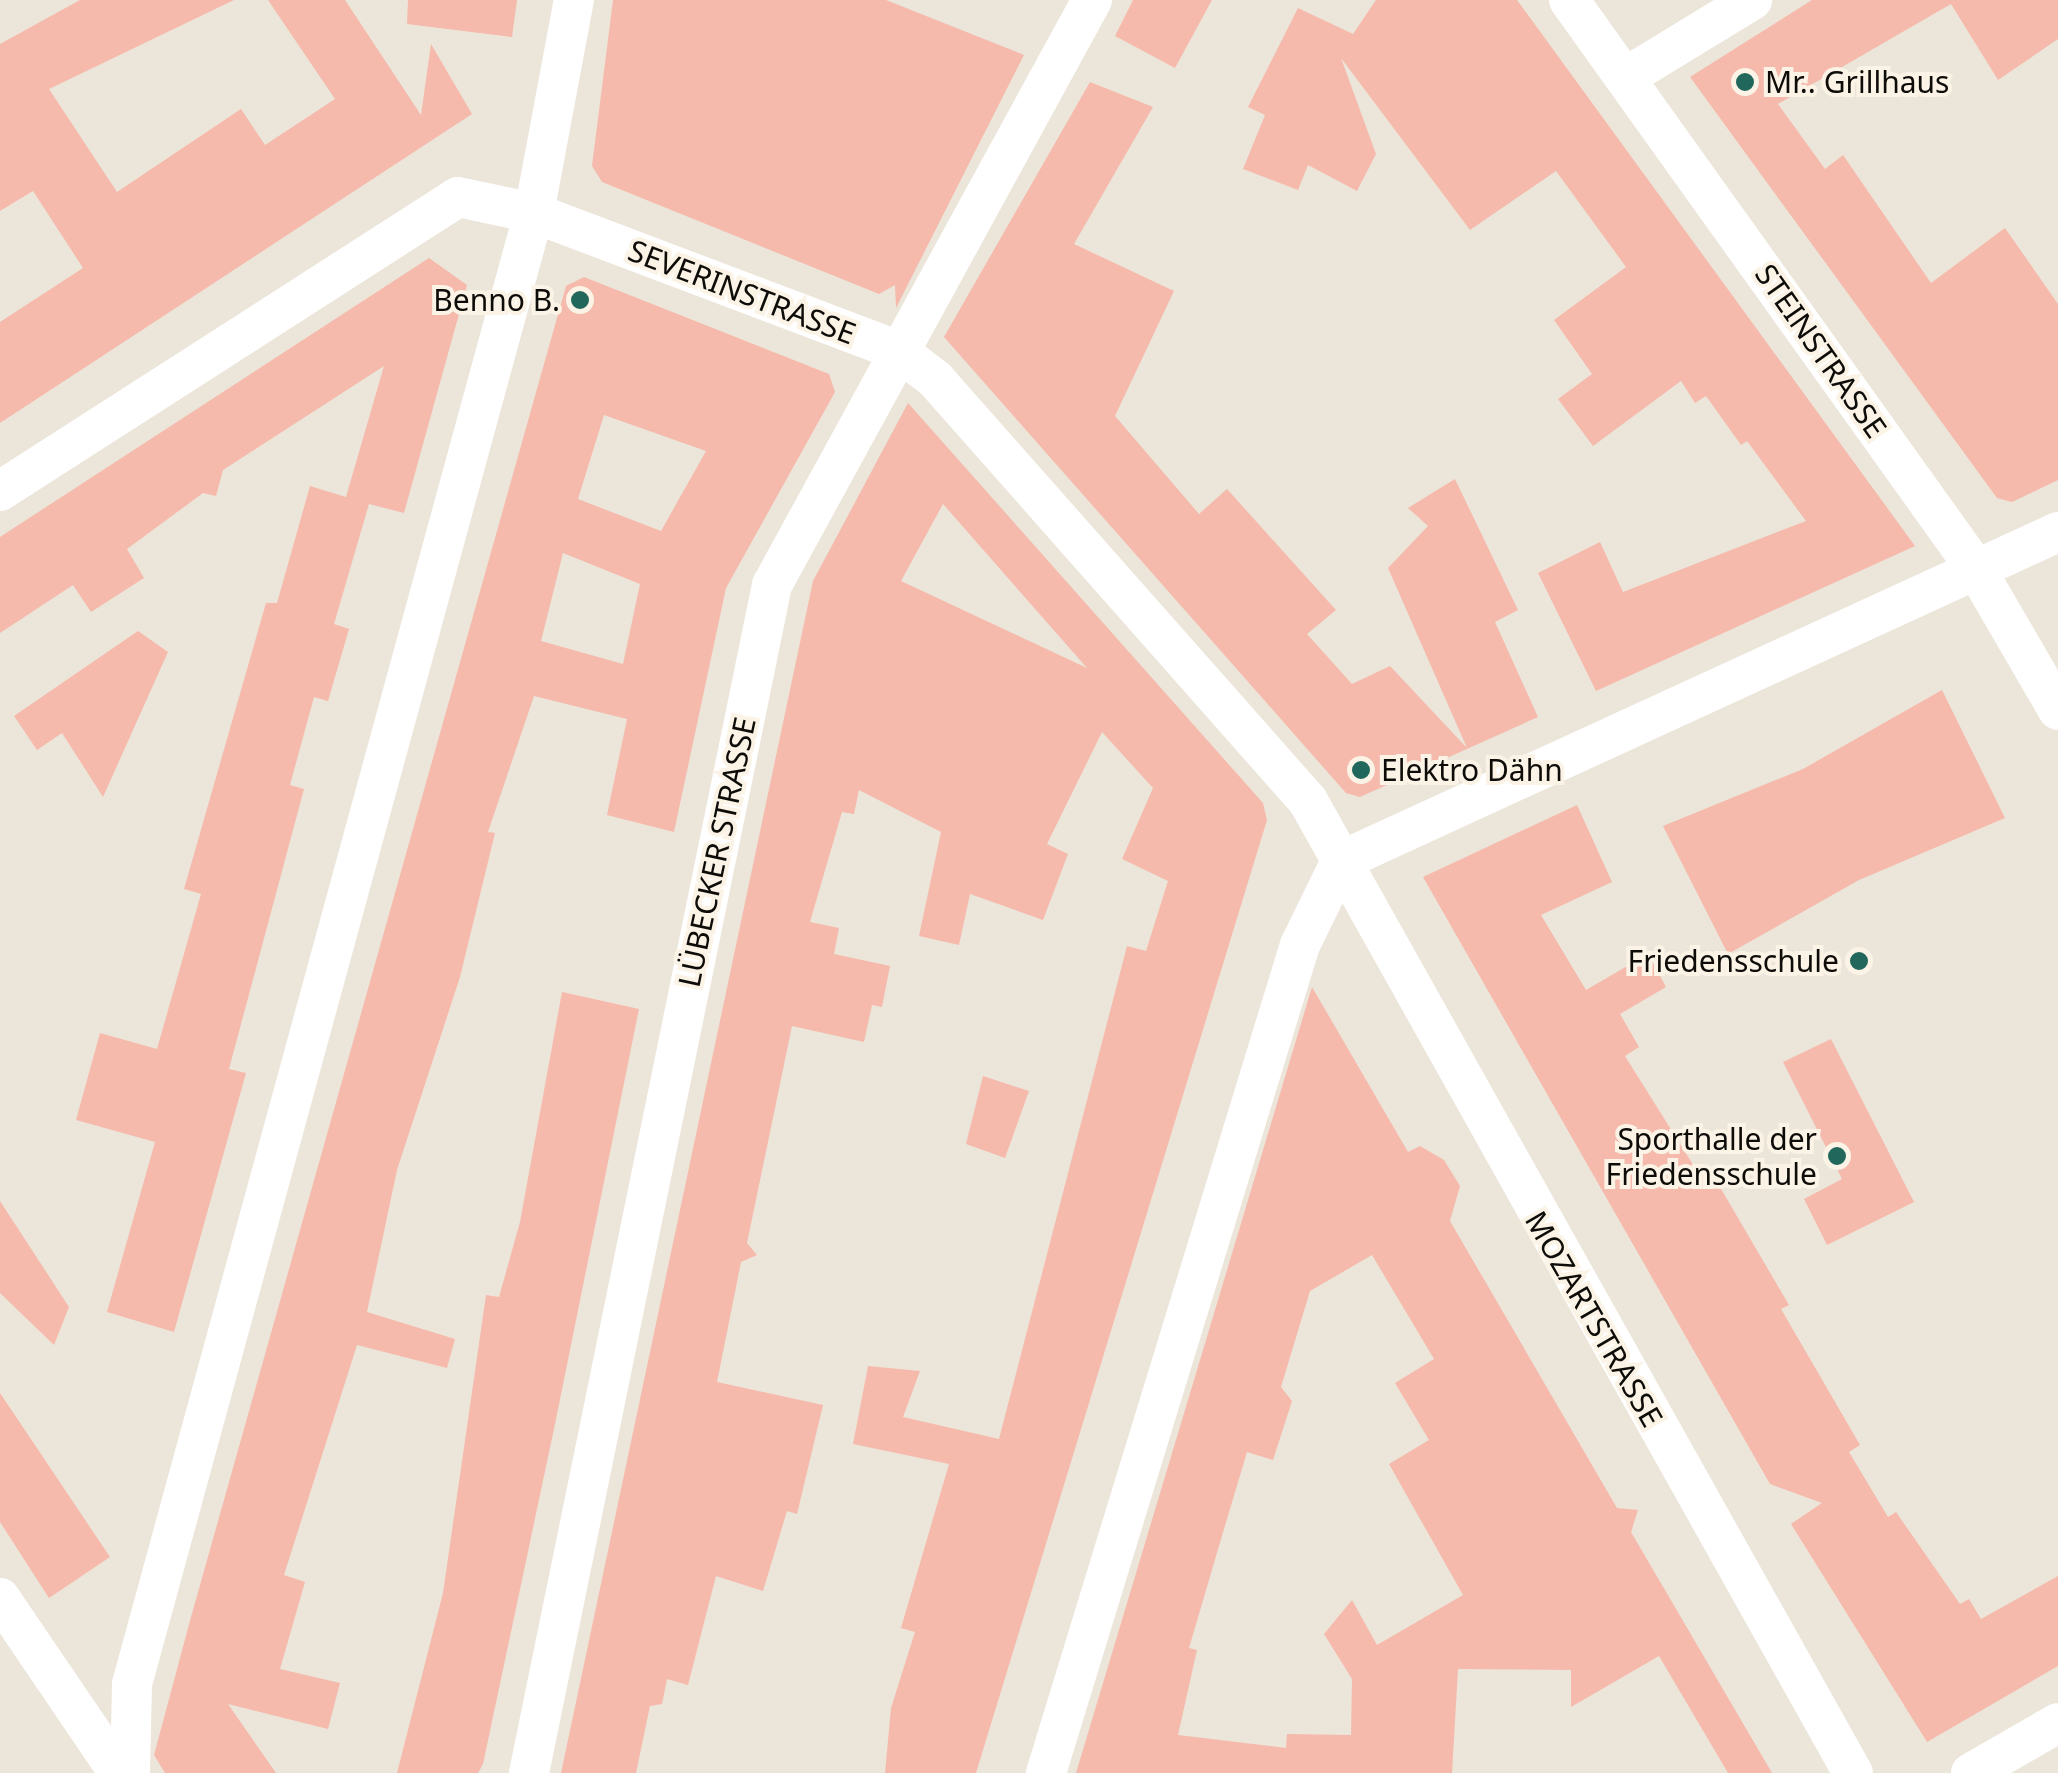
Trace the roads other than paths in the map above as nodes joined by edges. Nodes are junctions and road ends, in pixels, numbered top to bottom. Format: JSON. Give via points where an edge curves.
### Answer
{"nodes":[{"id":1,"x":574,"y":0,"type":"edge"},
{"id":2,"x":1092,"y":0,"type":"edge"},
{"id":3,"x":1569,"y":0,"type":"edge"},
{"id":4,"x":1752,"y":0,"type":"edge"},
{"id":5,"x":1626,"y":77,"type":"junction"},
{"id":6,"x":534,"y":213,"type":"junction"},
{"id":7,"x":897,"y":350,"type":"junction"},
{"id":8,"x":0,"y":491,"type":"edge"},
{"id":9,"x":2058,"y":532,"type":"edge"},
{"id":10,"x":1976,"y":569,"type":"junction"},
{"id":11,"x":2058,"y":710,"type":"edge"},
{"id":12,"x":1341,"y":862,"type":"junction"},
{"id":13,"x":0,"y":1598,"type":"edge"},
{"id":14,"x":2058,"y":1723,"type":"edge"},
{"id":15,"x":119,"y":1773,"type":"edge"},
{"id":16,"x":130,"y":1773,"type":"edge"},
{"id":17,"x":528,"y":1773,"type":"edge"},
{"id":18,"x":1046,"y":1773,"type":"edge"},
{"id":19,"x":1853,"y":1773,"type":"edge"},
{"id":20,"x":1971,"y":1773,"type":"edge"}],
"edges":[{"from":1,"to":6,"type":"street"},
{"from":2,"to":7,"type":"street","name":"LÜBECKER STRASSE"},
{"from":3,"to":5,"type":"street","name":"STEINSTRASSE"},
{"from":4,"to":5,"type":"street"},
{"from":5,"to":10,"type":"street","name":"STEINSTRASSE"},
{"from":6,"to":7,"type":"street","name":"SEVERINSTRASSE"},
{"from":6,"to":8,"type":"street","name":"SEVERINSTRASSE","via":[[458,197]]},
{"from":6,"to":16,"type":"street","via":[[132,1684]]},
{"from":7,"to":12,"type":"street","name":"SEVERINSTRASSE","via":[[935,379],[1308,800]]},
{"from":7,"to":17,"type":"street","name":"LÜBECKER STRASSE","via":[[772,584]]},
{"from":9,"to":10,"type":"street"},
{"from":10,"to":11,"type":"street","name":"STEINSTRASSE"},
{"from":10,"to":12,"type":"street"},
{"from":12,"to":18,"type":"street","via":[[1300,945]]},
{"from":12,"to":19,"type":"street","name":"MOZARTSTRASSE"},
{"from":13,"to":15,"type":"street"},
{"from":14,"to":20,"type":"street"}]}
